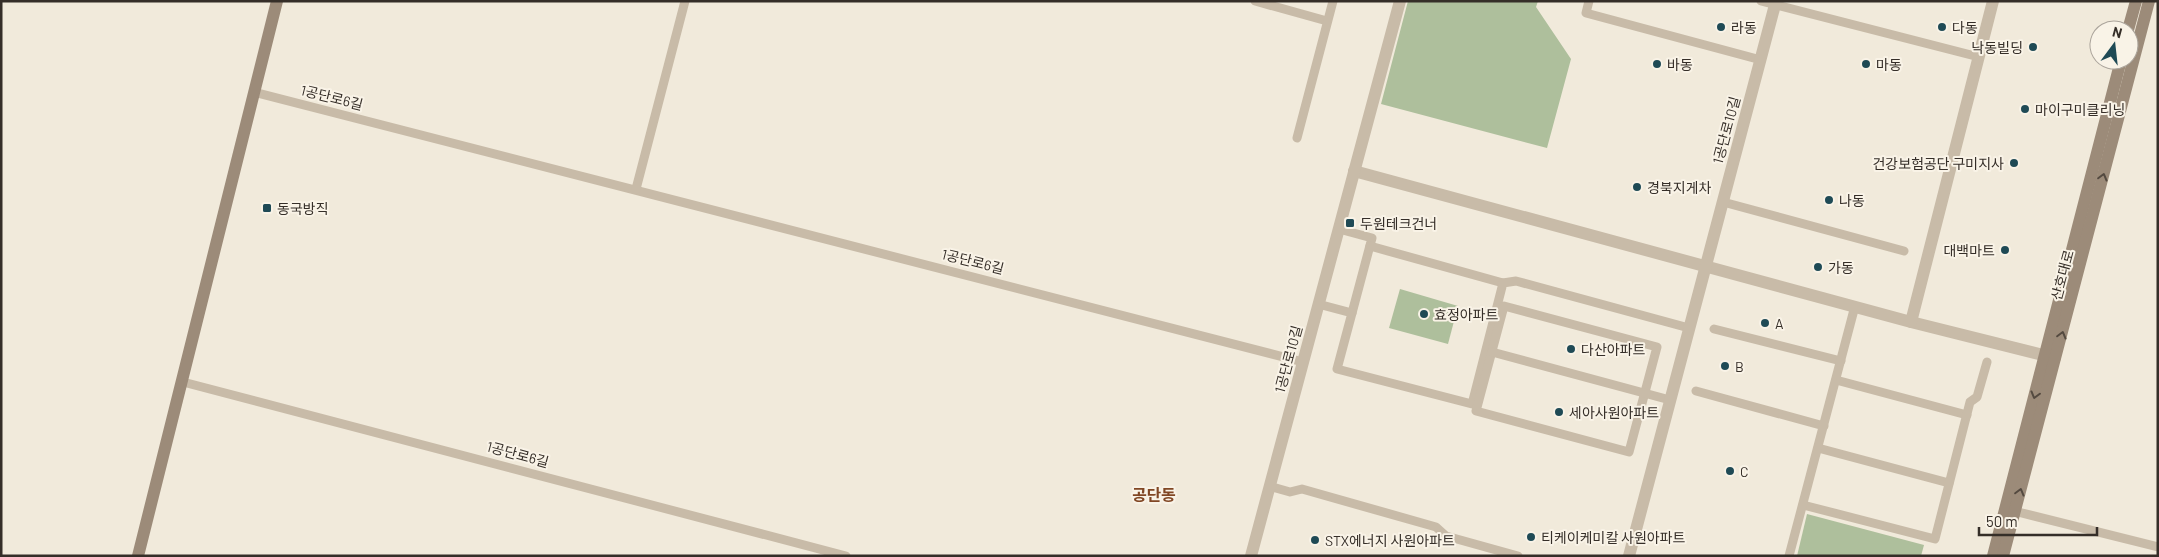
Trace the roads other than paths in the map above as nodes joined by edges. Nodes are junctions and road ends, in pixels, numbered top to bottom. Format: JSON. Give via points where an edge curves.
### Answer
{"nodes":[{"id":1,"x":277,"y":1,"type":"edge"},
{"id":2,"x":685,"y":1,"type":"edge"},
{"id":3,"x":1255,"y":1,"type":"edge"},
{"id":4,"x":1333,"y":1,"type":"edge"},
{"id":5,"x":1400,"y":1,"type":"edge"},
{"id":6,"x":1589,"y":1,"type":"edge"},
{"id":7,"x":1761,"y":1,"type":"edge"},
{"id":8,"x":1993,"y":1,"type":"edge"},
{"id":9,"x":2136,"y":1,"type":"edge"},
{"id":10,"x":2149,"y":1,"type":"edge"},
{"id":11,"x":1776,"y":3,"type":"edge"},
{"id":12,"x":2131,"y":20,"type":"edge"},
{"id":13,"x":1327,"y":21,"type":"junction"},
{"id":14,"x":1978,"y":57,"type":"junction"},
{"id":15,"x":1761,"y":60,"type":"junction"},
{"id":16,"x":2119,"y":70,"type":"edge"},
{"id":17,"x":254,"y":92,"type":"junction"},
{"id":18,"x":1297,"y":138,"type":"dead end"},
{"id":19,"x":1354,"y":171,"type":"junction"},
{"id":20,"x":636,"y":189,"type":"junction"},
{"id":21,"x":1723,"y":202,"type":"junction"},
{"id":22,"x":1339,"y":230,"type":"junction"},
{"id":23,"x":1370,"y":246,"type":"junction"},
{"id":24,"x":1904,"y":251,"type":"dead end"},
{"id":25,"x":1706,"y":267,"type":"junction"},
{"id":26,"x":1503,"y":283,"type":"junction"},
{"id":27,"x":1318,"y":304,"type":"junction"},
{"id":28,"x":1855,"y":306,"type":"junction"},
{"id":29,"x":1352,"y":313,"type":"junction"},
{"id":30,"x":1911,"y":322,"type":"junction"},
{"id":31,"x":1689,"y":328,"type":"junction"},
{"id":32,"x":1714,"y":329,"type":"dead end"},
{"id":33,"x":1492,"y":352,"type":"junction"},
{"id":34,"x":2050,"y":357,"type":"junction"},
{"id":35,"x":1841,"y":361,"type":"junction"},
{"id":36,"x":1303,"y":362,"type":"junction"},
{"id":37,"x":1987,"y":362,"type":"dead end"},
{"id":38,"x":1836,"y":380,"type":"junction"},
{"id":39,"x":183,"y":382,"type":"junction"},
{"id":40,"x":1696,"y":391,"type":"dead end"},
{"id":41,"x":1645,"y":394,"type":"junction"},
{"id":42,"x":1670,"y":400,"type":"junction"},
{"id":43,"x":1967,"y":414,"type":"junction"},
{"id":44,"x":1824,"y":426,"type":"junction"},
{"id":45,"x":1818,"y":448,"type":"junction"},
{"id":46,"x":1949,"y":483,"type":"junction"},
{"id":47,"x":1269,"y":486,"type":"junction"},
{"id":48,"x":1803,"y":505,"type":"junction"},
{"id":49,"x":2010,"y":510,"type":"junction"},
{"id":50,"x":2158,"y":547,"type":"edge"},
{"id":51,"x":138,"y":556,"type":"edge"},
{"id":52,"x":846,"y":556,"type":"edge"},
{"id":53,"x":1251,"y":556,"type":"edge"},
{"id":54,"x":1518,"y":556,"type":"edge"},
{"id":55,"x":1628,"y":556,"type":"edge"},
{"id":56,"x":1789,"y":556,"type":"edge"},
{"id":57,"x":1993,"y":556,"type":"edge"},
{"id":58,"x":2003,"y":556,"type":"edge"}],
"edges":[{"from":1,"to":17,"type":"street"},
{"from":2,"to":20,"type":"lane"},
{"from":3,"to":13,"type":"lane"},
{"from":4,"to":13,"type":"lane"},
{"from":5,"to":19,"type":"street","name":"1공단로10길"},
{"from":6,"to":15,"type":"lane","via":[[1586,13]]},
{"from":7,"to":11,"type":"lane"},
{"from":8,"to":14,"type":"street"},
{"from":9,"to":12,"type":"street"},
{"from":34,"to":10,"type":"street","name":"산호대로","one_way":true},
{"from":11,"to":14,"type":"lane"},
{"from":11,"to":15,"type":"street","name":"1공단로10길"},
{"from":13,"to":18,"type":"lane"},
{"from":14,"to":30,"type":"street"},
{"from":15,"to":21,"type":"street","name":"1공단로10길"},
{"from":16,"to":34,"type":"street","name":"산호대로"},
{"from":17,"to":20,"type":"lane","name":"1공단로6길"},
{"from":17,"to":39,"type":"street"},
{"from":19,"to":22,"type":"street","name":"1공단로10길"},
{"from":19,"to":25,"type":"street"},
{"from":20,"to":36,"type":"lane","name":"1공단로6길"},
{"from":21,"to":24,"type":"lane"},
{"from":21,"to":25,"type":"street","name":"1공단로10길"},
{"from":22,"to":23,"type":"lane","via":[[1372,238]]},
{"from":22,"to":27,"type":"street","name":"1공단로10길"},
{"from":23,"to":26,"type":"lane"},
{"from":23,"to":29,"type":"lane"},
{"from":25,"to":28,"type":"street"},
{"from":25,"to":31,"type":"street","name":"1공단로10길"},
{"from":26,"to":29,"type":"lane","via":[[1472,404],[1337,369]]},
{"from":26,"to":31,"type":"lane","via":[[1516,281]]},
{"from":27,"to":29,"type":"lane"},
{"from":27,"to":36,"type":"street","name":"1공단로10길"},
{"from":28,"to":30,"type":"street"},
{"from":28,"to":35,"type":"lane"},
{"from":30,"to":34,"type":"street"},
{"from":31,"to":42,"type":"street","name":"1공단로10길"},
{"from":32,"to":35,"type":"lane"},
{"from":33,"to":41,"type":"lane"},
{"from":33,"to":41,"type":"lane","via":[[1504,306],[1657,347]]},
{"from":33,"to":41,"type":"lane","via":[[1476,411],[1629,452]]},
{"from":34,"to":49,"type":"street","name":"산호대로"},
{"from":35,"to":38,"type":"lane"},
{"from":36,"to":47,"type":"street","name":"1공단로10길"},
{"from":37,"to":43,"type":"lane","via":[[1978,397],[1970,402]]},
{"from":38,"to":43,"type":"lane"},
{"from":38,"to":44,"type":"lane"},
{"from":39,"to":51,"type":"street"},
{"from":39,"to":52,"type":"lane","name":"1공단로6길"},
{"from":40,"to":44,"type":"lane"},
{"from":41,"to":42,"type":"lane"},
{"from":42,"to":55,"type":"street","name":"1공단로10길"},
{"from":43,"to":46,"type":"lane"},
{"from":44,"to":45,"type":"lane"},
{"from":45,"to":46,"type":"lane"},
{"from":45,"to":48,"type":"lane"},
{"from":46,"to":48,"type":"lane","via":[[1935,540]]},
{"from":47,"to":53,"type":"street","name":"1공단로10길"},
{"from":47,"to":54,"type":"lane","via":[[1290,492],[1302,489],[1436,527],[1446,536]]},
{"from":48,"to":56,"type":"lane"},
{"from":49,"to":50,"type":"lane"},
{"from":49,"to":57,"type":"street","name":"산호대로"},
{"from":49,"to":58,"type":"street","name":"산호대로"}]}
